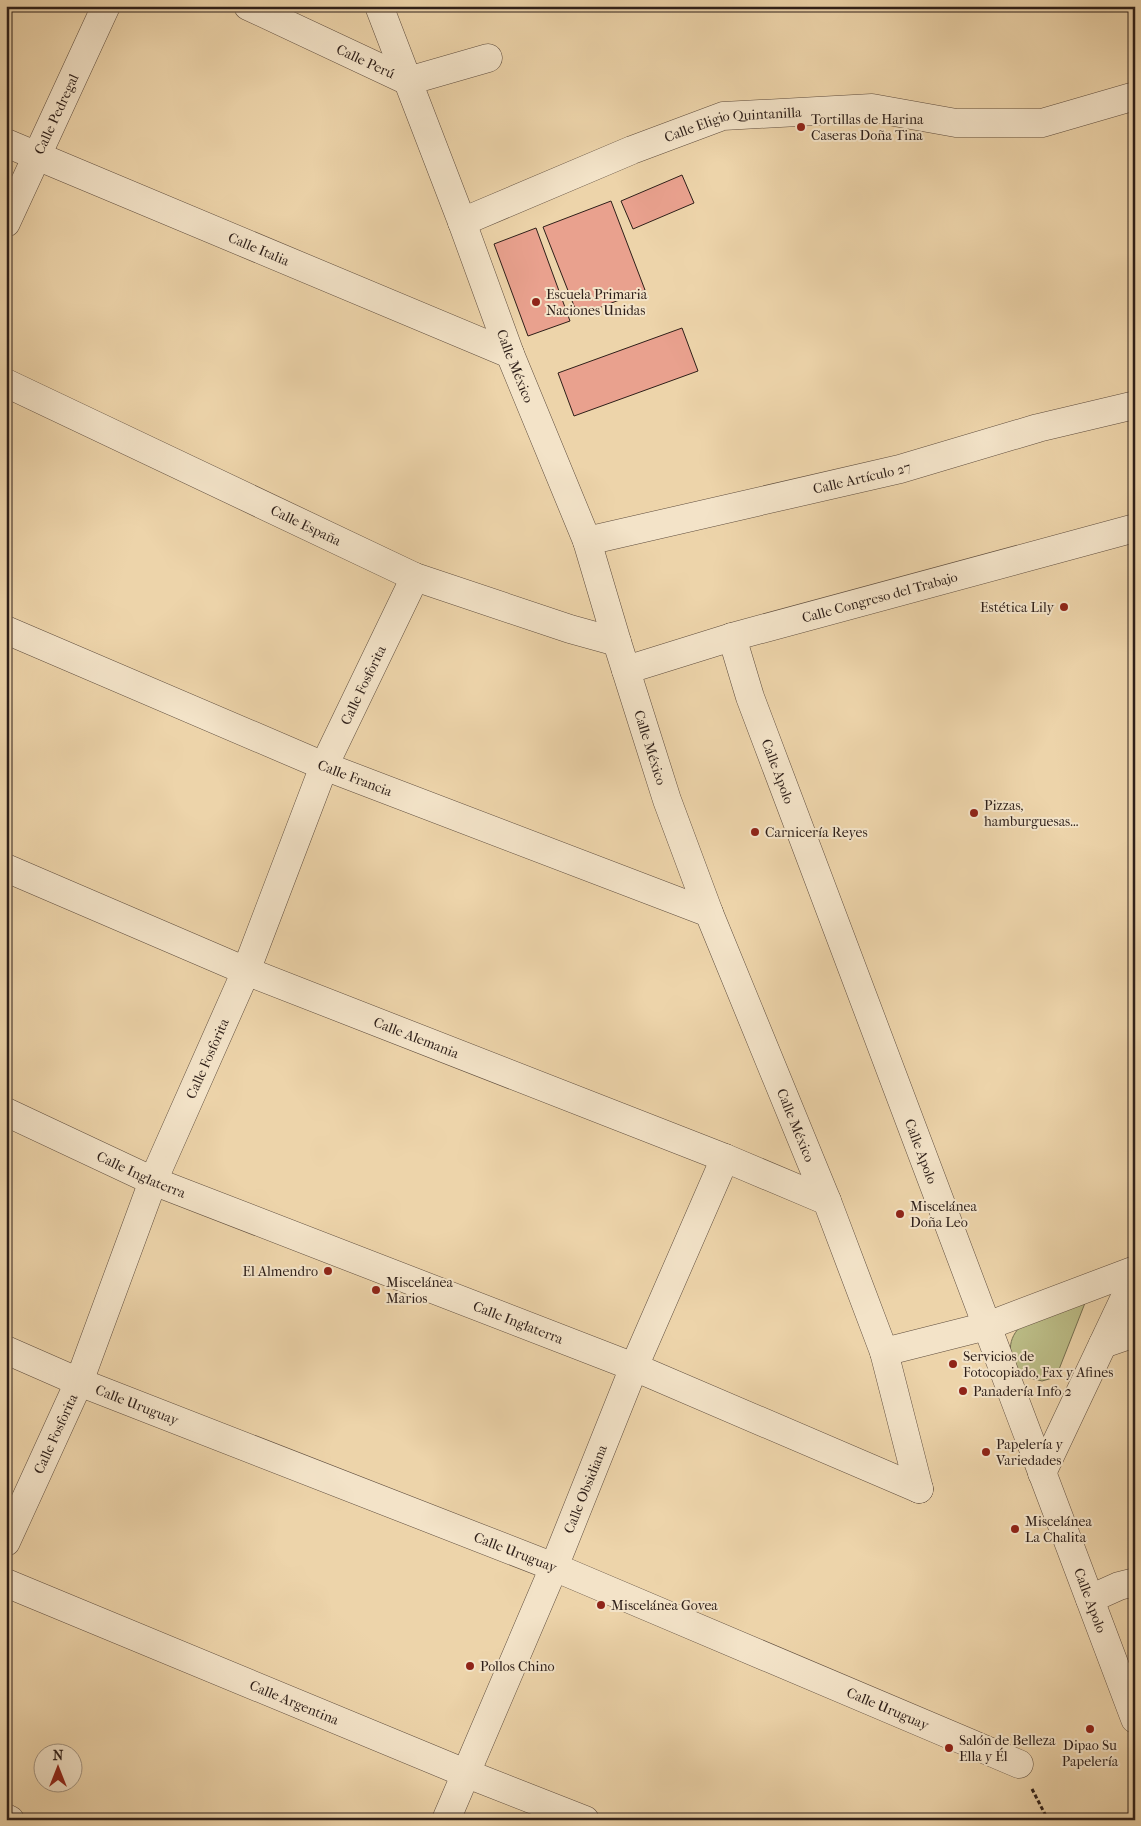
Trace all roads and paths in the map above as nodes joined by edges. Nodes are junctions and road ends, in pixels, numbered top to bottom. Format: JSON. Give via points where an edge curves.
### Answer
{"nodes":[{"id":1,"x":106,"y":6,"type":"edge"},
{"id":2,"x":248,"y":6,"type":"edge"},
{"id":3,"x":378,"y":6,"type":"edge"},
{"id":4,"x":488,"y":58,"type":"dead end"},
{"id":5,"x":408,"y":80,"type":"junction"},
{"id":6,"x":1135,"y":96,"type":"edge"},
{"id":7,"x":6,"y":143,"type":"edge"},
{"id":8,"x":37,"y":156,"type":"junction"},
{"id":9,"x":462,"y":222,"type":"junction"},
{"id":10,"x":6,"y":223,"type":"edge"},
{"id":11,"x":510,"y":354,"type":"junction"},
{"id":12,"x":6,"y":383,"type":"edge"},
{"id":13,"x":1135,"y":405,"type":"edge"},
{"id":14,"x":1135,"y":528,"type":"edge"},
{"id":15,"x":587,"y":541,"type":"junction"},
{"id":16,"x":414,"y":577,"type":"junction"},
{"id":17,"x":6,"y":630,"type":"edge"},
{"id":18,"x":732,"y":637,"type":"junction"},
{"id":19,"x":617,"y":642,"type":"junction"},
{"id":20,"x":626,"y":670,"type":"junction"},
{"id":21,"x":324,"y":766,"type":"junction"},
{"id":22,"x":6,"y":868,"type":"edge"},
{"id":23,"x":708,"y":913,"type":"junction"},
{"id":24,"x":246,"y":972,"type":"junction"},
{"id":25,"x":6,"y":1112,"type":"edge"},
{"id":26,"x":725,"y":1158,"type":"junction"},
{"id":27,"x":153,"y":1181,"type":"junction"},
{"id":28,"x":827,"y":1201,"type":"junction"},
{"id":29,"x":1135,"y":1270,"type":"edge"},
{"id":30,"x":1135,"y":1276,"type":"edge"},
{"id":31,"x":987,"y":1326,"type":"junction"},
{"id":32,"x":1135,"y":1333,"type":"edge"},
{"id":33,"x":1103,"y":1344,"type":"junction"},
{"id":34,"x":6,"y":1350,"type":"edge"},
{"id":35,"x":884,"y":1352,"type":"junction"},
{"id":36,"x":634,"y":1367,"type":"junction"},
{"id":37,"x":79,"y":1382,"type":"junction"},
{"id":38,"x":1042,"y":1473,"type":"junction"},
{"id":39,"x":919,"y":1489,"type":"joint"},
{"id":40,"x":6,"y":1542,"type":"edge"},
{"id":41,"x":554,"y":1566,"type":"junction"},
{"id":42,"x":1135,"y":1582,"type":"edge"},
{"id":43,"x":6,"y":1583,"type":"edge"},
{"id":44,"x":1090,"y":1599,"type":"junction"},
{"id":45,"x":1135,"y":1719,"type":"edge"},
{"id":46,"x":1019,"y":1764,"type":"joint"},
{"id":47,"x":465,"y":1773,"type":"junction"},
{"id":48,"x":446,"y":1820,"type":"edge"},
{"id":49,"x":585,"y":1820,"type":"edge"},
{"id":50,"x":1048,"y":1820,"type":"edge"}],
"edges":[{"from":1,"to":8,"type":"street","name":"Calle Pedregal"},
{"from":2,"to":5,"type":"street","name":"Calle Perú"},
{"from":3,"to":5,"type":"street","name":"Calle México"},
{"from":4,"to":5,"type":"street","name":"Calle Perú"},
{"from":5,"to":9,"type":"street","name":"Calle México"},
{"from":6,"to":9,"type":"street","name":"Calle Eligio Quintanilla","via":[[1042,123],[956,123],[872,108],[723,116],[632,150]]},
{"from":7,"to":8,"type":"street","name":"Calle Italia"},
{"from":8,"to":10,"type":"street","name":"Calle Pedregal"},
{"from":8,"to":11,"type":"street","name":"Calle Italia"},
{"from":9,"to":11,"type":"street","name":"Calle México"},
{"from":11,"to":15,"type":"street","name":"Calle México"},
{"from":12,"to":16,"type":"street","name":"Calle España"},
{"from":13,"to":15,"type":"street","name":"Calle Artículo 27","via":[[1038,428],[900,469]]},
{"from":14,"to":18,"type":"street","name":"Calle Congreso del Trabajo"},
{"from":15,"to":19,"type":"street","name":"Calle México"},
{"from":16,"to":19,"type":"street","name":"Calle España"},
{"from":16,"to":21,"type":"street","name":"Calle Fosforita"},
{"from":17,"to":21,"type":"street","name":"Calle Francia"},
{"from":18,"to":20,"type":"street","name":"Calle Congreso del Trabajo"},
{"from":18,"to":31,"type":"street","name":"Calle Apolo","via":[[750,696]]},
{"from":19,"to":20,"type":"street","name":"Calle México"},
{"from":20,"to":23,"type":"street","name":"Calle México","via":[[667,800]]},
{"from":21,"to":23,"type":"street","name":"Calle Francia"},
{"from":21,"to":24,"type":"street","name":"Calle Fosforita"},
{"from":22,"to":24,"type":"street","name":"Calle Alemania"},
{"from":23,"to":28,"type":"street","name":"Calle México"},
{"from":24,"to":26,"type":"street","name":"Calle Alemania"},
{"from":24,"to":27,"type":"street","name":"Calle Fosforita"},
{"from":25,"to":27,"type":"street","name":"Calle Inglaterra"},
{"from":26,"to":28,"type":"street","name":"Calle Alemania"},
{"from":26,"to":36,"type":"street","name":"Calle Obsidiana"},
{"from":27,"to":36,"type":"street","name":"Calle Inglaterra"},
{"from":27,"to":37,"type":"street","name":"Calle Fosforita"},
{"from":28,"to":35,"type":"street","name":"Calle México"},
{"from":29,"to":31,"type":"street"},
{"from":30,"to":33,"type":"street"},
{"from":31,"to":35,"type":"street"},
{"from":31,"to":38,"type":"street","name":"Calle Apolo"},
{"from":32,"to":33,"type":"street"},
{"from":33,"to":38,"type":"street"},
{"from":34,"to":37,"type":"street","name":"Calle Uruguay"},
{"from":35,"to":39,"type":"street","name":"Calle México"},
{"from":36,"to":39,"type":"street","name":"Calle Inglaterra"},
{"from":36,"to":41,"type":"street","name":"Calle Obsidiana"},
{"from":37,"to":40,"type":"street","name":"Calle Fosforita"},
{"from":37,"to":41,"type":"street","name":"Calle Uruguay"},
{"from":38,"to":44,"type":"street","name":"Calle Apolo"},
{"from":41,"to":46,"type":"street","name":"Calle Uruguay"},
{"from":41,"to":47,"type":"street","name":"Calle Obsidiana"},
{"from":42,"to":44,"type":"street"},
{"from":43,"to":47,"type":"street","name":"Calle Argentina"},
{"from":44,"to":45,"type":"street","name":"Calle Apolo"},
{"from":46,"to":50,"type":"path"},
{"from":47,"to":48,"type":"street","name":"Calle Obsidiana"},
{"from":47,"to":49,"type":"street","name":"Calle Argentina"}]}
